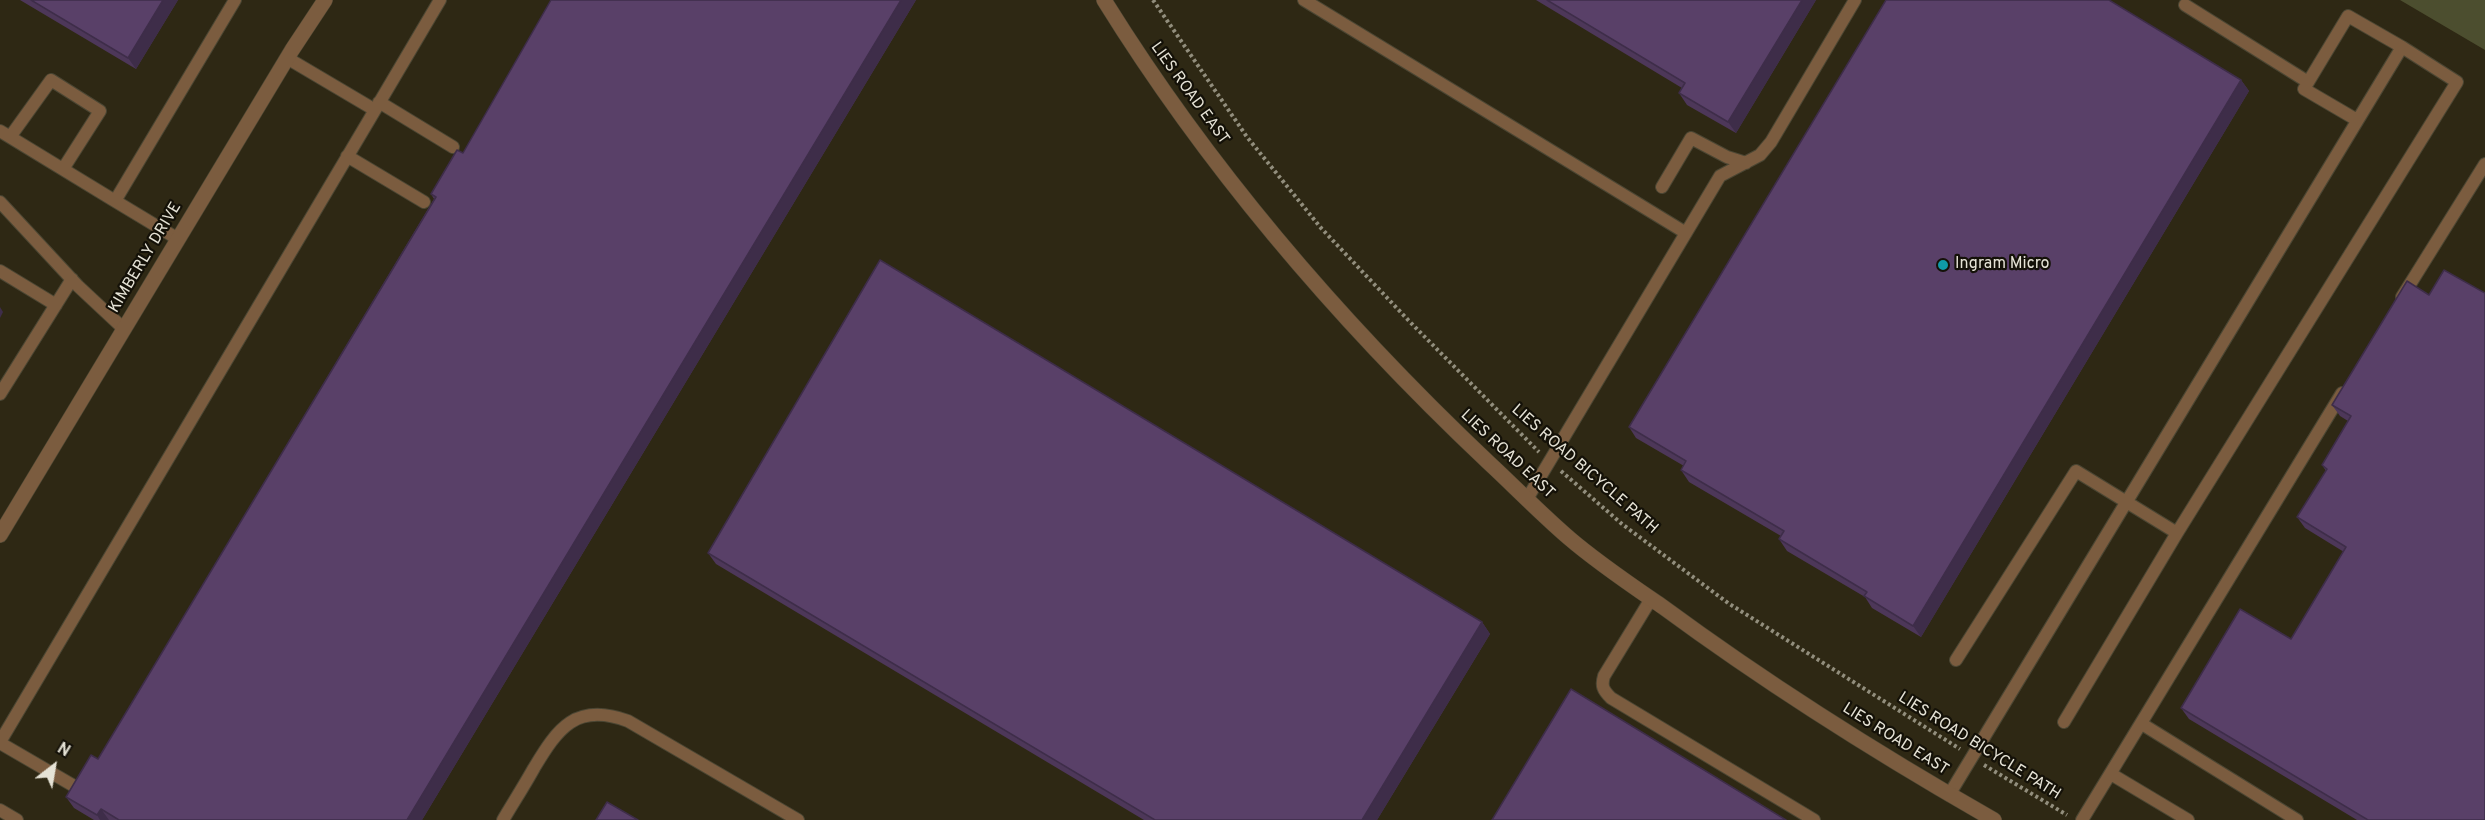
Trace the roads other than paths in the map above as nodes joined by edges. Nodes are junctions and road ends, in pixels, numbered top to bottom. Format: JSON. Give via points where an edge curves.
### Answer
{"nodes":[{"id":1,"x":235,"y":0,"type":"edge"},
{"id":2,"x":325,"y":0,"type":"edge"},
{"id":3,"x":440,"y":0,"type":"edge"},
{"id":4,"x":1104,"y":0,"type":"edge"},
{"id":5,"x":1304,"y":0,"type":"edge"},
{"id":6,"x":1855,"y":0,"type":"edge"},
{"id":7,"x":2185,"y":5,"type":"dead end"},
{"id":8,"x":2402,"y":47,"type":"junction"},
{"id":9,"x":287,"y":58,"type":"junction"},
{"id":10,"x":2308,"y":81,"type":"junction"},
{"id":11,"x":377,"y":106,"type":"junction"},
{"id":12,"x":2357,"y":120,"type":"junction"},
{"id":13,"x":5,"y":134,"type":"edge"},
{"id":14,"x":453,"y":147,"type":"dead end"},
{"id":15,"x":347,"y":156,"type":"junction"},
{"id":16,"x":1746,"y":163,"type":"junction"},
{"id":17,"x":2485,"y":164,"type":"edge"},
{"id":18,"x":63,"y":169,"type":"junction"},
{"id":19,"x":1662,"y":187,"type":"dead end"},
{"id":20,"x":115,"y":201,"type":"junction"},
{"id":21,"x":0,"y":202,"type":"edge"},
{"id":22,"x":424,"y":202,"type":"dead end"},
{"id":23,"x":1686,"y":233,"type":"junction"},
{"id":24,"x":178,"y":239,"type":"junction"},
{"id":25,"x":0,"y":271,"type":"edge"},
{"id":26,"x":72,"y":279,"type":"junction"},
{"id":27,"x":56,"y":305,"type":"junction"},
{"id":28,"x":2396,"y":306,"type":"edge"},
{"id":29,"x":124,"y":329,"type":"junction"},
{"id":30,"x":2352,"y":378,"type":"edge"},
{"id":31,"x":0,"y":394,"type":"edge"},
{"id":32,"x":1527,"y":499,"type":"junction"},
{"id":33,"x":2127,"y":501,"type":"junction"},
{"id":34,"x":2177,"y":533,"type":"junction"},
{"id":35,"x":0,"y":535,"type":"edge"},
{"id":36,"x":1651,"y":598,"type":"junction"},
{"id":37,"x":1956,"y":660,"type":"dead end"},
{"id":38,"x":2064,"y":722,"type":"dead end"},
{"id":39,"x":2142,"y":724,"type":"junction"},
{"id":40,"x":0,"y":742,"type":"edge"},
{"id":41,"x":2111,"y":774,"type":"junction"},
{"id":42,"x":74,"y":786,"type":"edge"},
{"id":43,"x":1949,"y":795,"type":"junction"},
{"id":44,"x":0,"y":810,"type":"edge"},
{"id":45,"x":17,"y":820,"type":"edge"},
{"id":46,"x":503,"y":820,"type":"edge"},
{"id":47,"x":798,"y":820,"type":"edge"},
{"id":48,"x":1814,"y":820,"type":"edge"},
{"id":49,"x":1994,"y":820,"type":"edge"},
{"id":50,"x":2082,"y":820,"type":"edge"},
{"id":51,"x":2188,"y":820,"type":"edge"},
{"id":52,"x":2297,"y":820,"type":"edge"}],
"edges":[{"from":1,"to":20,"type":"lane"},
{"from":2,"to":9,"type":"street","name":"KIMBERLY DRIVE"},
{"from":3,"to":11,"type":"lane"},
{"from":4,"to":32,"type":"street","name":"LIES ROAD EAST","via":[[1181,116],[1282,247],[1370,346]]},
{"from":5,"to":23,"type":"lane"},
{"from":6,"to":16,"type":"lane","via":[[1771,142]]},
{"from":7,"to":10,"type":"lane"},
{"from":8,"to":10,"type":"lane","via":[[2348,16]]},
{"from":8,"to":12,"type":"lane"},
{"from":8,"to":34,"type":"lane","via":[[2457,82]]},
{"from":9,"to":11,"type":"lane"},
{"from":9,"to":24,"type":"street","name":"KIMBERLY DRIVE"},
{"from":10,"to":12,"type":"lane","via":[[2304,89]]},
{"from":11,"to":14,"type":"lane"},
{"from":11,"to":15,"type":"lane"},
{"from":12,"to":33,"type":"lane"},
{"from":13,"to":18,"type":"lane"},
{"from":13,"to":18,"type":"lane","via":[[51,80],[100,111]]},
{"from":15,"to":22,"type":"lane"},
{"from":15,"to":40,"type":"lane"},
{"from":16,"to":19,"type":"lane","via":[[1691,138]]},
{"from":16,"to":23,"type":"lane","via":[[1720,176]]},
{"from":17,"to":28,"type":"lane"},
{"from":18,"to":20,"type":"lane"},
{"from":20,"to":24,"type":"lane"},
{"from":21,"to":26,"type":"lane"},
{"from":23,"to":32,"type":"lane"},
{"from":24,"to":29,"type":"street","name":"KIMBERLY DRIVE"},
{"from":25,"to":27,"type":"lane"},
{"from":26,"to":27,"type":"lane"},
{"from":26,"to":29,"type":"lane"},
{"from":27,"to":31,"type":"lane"},
{"from":29,"to":35,"type":"street","name":"KIMBERLY DRIVE"},
{"from":30,"to":39,"type":"lane"},
{"from":32,"to":36,"type":"street","name":"LIES ROAD EAST","via":[[1570,539]]},
{"from":33,"to":34,"type":"lane"},
{"from":33,"to":37,"type":"lane","via":[[2076,471]]},
{"from":33,"to":43,"type":"lane"},
{"from":34,"to":38,"type":"lane"},
{"from":36,"to":43,"type":"street","name":"LIES ROAD EAST","via":[[1785,693]]},
{"from":36,"to":48,"type":"lane","via":[[1604,676],[1603,690]]},
{"from":39,"to":41,"type":"lane"},
{"from":39,"to":52,"type":"lane"},
{"from":40,"to":42,"type":"lane"},
{"from":41,"to":50,"type":"lane"},
{"from":41,"to":51,"type":"lane"},
{"from":43,"to":49,"type":"street","name":"LIES ROAD EAST"},
{"from":44,"to":45,"type":"lane"},
{"from":46,"to":47,"type":"lane","via":[[554,735],[569,722],[596,715],[628,721]]}]}
